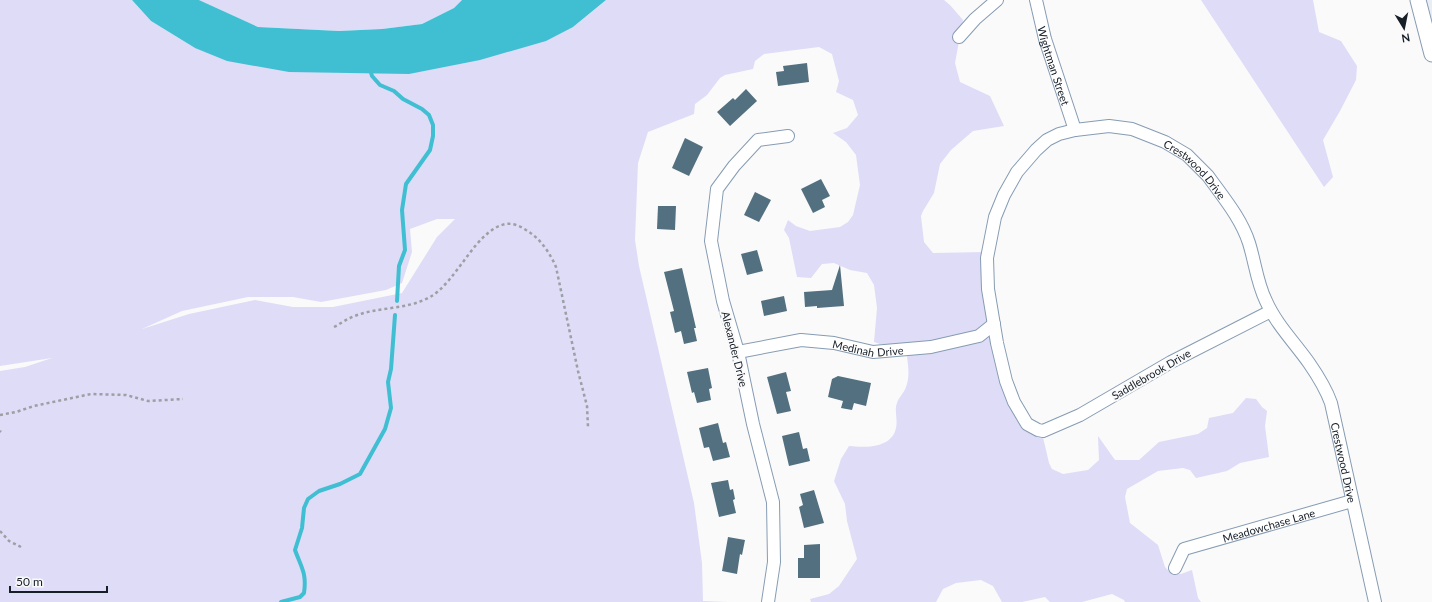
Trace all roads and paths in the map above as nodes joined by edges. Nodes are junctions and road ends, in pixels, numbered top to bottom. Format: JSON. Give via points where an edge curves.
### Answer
{"nodes":[{"id":1,"x":998,"y":0,"type":"edge"},
{"id":2,"x":1036,"y":0,"type":"edge"},
{"id":3,"x":1418,"y":0,"type":"edge"},
{"id":4,"x":959,"y":37,"type":"dead end"},
{"id":5,"x":1432,"y":54,"type":"edge"},
{"id":6,"x":1075,"y":130,"type":"junction"},
{"id":7,"x":788,"y":136,"type":"dead end"},
{"id":8,"x":1271,"y":311,"type":"junction"},
{"id":9,"x":994,"y":324,"type":"junction"},
{"id":10,"x":334,"y":327,"type":"dead end"},
{"id":11,"x":738,"y":352,"type":"junction"},
{"id":12,"x":183,"y":399,"type":"dead end"},
{"id":13,"x":0,"y":415,"type":"edge"},
{"id":14,"x":588,"y":427,"type":"dead end"},
{"id":15,"x":1031,"y":427,"type":"joint"},
{"id":16,"x":1352,"y":501,"type":"junction"},
{"id":17,"x":0,"y":531,"type":"edge"},
{"id":18,"x":21,"y":547,"type":"dead end"},
{"id":19,"x":1175,"y":568,"type":"dead end"},
{"id":20,"x":768,"y":602,"type":"edge"},
{"id":21,"x":1374,"y":602,"type":"edge"}],
"edges":[{"from":1,"to":4,"type":"street","via":[[975,19]]},
{"from":2,"to":6,"type":"street","name":"Wightman Street","via":[[1045,38]]},
{"from":3,"to":5,"type":"street"},
{"from":6,"to":8,"type":"street","name":"Crestwood Drive","via":[[1109,126],[1132,129],[1176,148],[1195,162],[1208,176],[1245,232],[1261,290]]},
{"from":6,"to":9,"type":"street","name":"Crestwood Drive","via":[[1047,140],[1036,150],[1017,172],[1004,195],[995,218],[987,258],[988,289]]},
{"from":7,"to":11,"type":"street","name":"Alexander Drive","via":[[758,140],[734,166],[718,190],[711,241],[723,301]]},
{"from":8,"to":15,"type":"street","name":"Saddlebrook Drive","via":[[1171,362],[1080,415],[1043,431]]},
{"from":8,"to":16,"type":"street","name":"Crestwood Drive","via":[[1327,392]]},
{"from":9,"to":11,"type":"street","name":"Medinah Drive","via":[[980,336],[931,347],[872,352],[834,343],[801,340]]},
{"from":9,"to":15,"type":"street","name":"Crestwood Drive","via":[[1009,391],[1024,421]]},
{"from":10,"to":14,"type":"path","via":[[351,317],[411,305],[430,297],[450,281],[491,231],[514,224],[538,239],[556,267],[587,406]]},
{"from":11,"to":20,"type":"street","name":"Alexander Drive","via":[[772,502],[774,562]]},
{"from":12,"to":13,"type":"path","via":[[148,401],[121,394],[92,394]]},
{"from":16,"to":19,"type":"street","name":"Meadowchase Lane","via":[[1184,549]]},
{"from":16,"to":21,"type":"street","name":"Crestwood Drive"},
{"from":17,"to":18,"type":"path","via":[[9,541]]}]}
